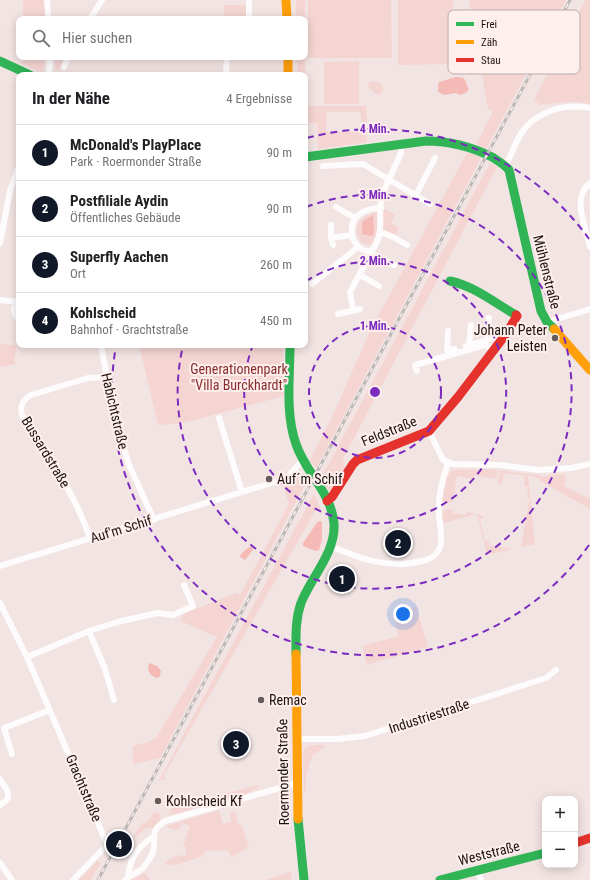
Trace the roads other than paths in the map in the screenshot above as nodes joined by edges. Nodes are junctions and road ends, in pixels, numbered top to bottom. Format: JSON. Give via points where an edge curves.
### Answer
{"nodes":[{"id":1,"x":47,"y":0,"type":"edge"},
{"id":2,"x":102,"y":0,"type":"edge"},
{"id":3,"x":249,"y":0,"type":"edge"},
{"id":4,"x":286,"y":0,"type":"edge"},
{"id":5,"x":48,"y":16,"type":"edge"},
{"id":6,"x":92,"y":16,"type":"edge"},
{"id":7,"x":250,"y":16,"type":"edge"},
{"id":8,"x":287,"y":16,"type":"edge"},
{"id":9,"x":50,"y":60,"type":"edge"},
{"id":10,"x":67,"y":60,"type":"edge"},
{"id":11,"x":227,"y":60,"type":"edge"},
{"id":12,"x":288,"y":60,"type":"edge"},
{"id":13,"x":0,"y":61,"type":"edge"},
{"id":14,"x":64,"y":67,"type":"dead end"},
{"id":15,"x":24,"y":72,"type":"edge"},
{"id":16,"x":49,"y":72,"type":"edge"},
{"id":17,"x":226,"y":72,"type":"edge"},
{"id":18,"x":288,"y":72,"type":"edge"},
{"id":19,"x":590,"y":108,"type":"edge"},
{"id":20,"x":401,"y":144,"type":"junction"},
{"id":21,"x":308,"y":156,"type":"edge"},
{"id":22,"x":435,"y":158,"type":"dead end"},
{"id":23,"x":501,"y":163,"type":"junction"},
{"id":24,"x":323,"y":166,"type":"dead end"},
{"id":25,"x":16,"y":174,"type":"edge"},
{"id":26,"x":390,"y":180,"type":"junction"},
{"id":27,"x":590,"y":183,"type":"edge"},
{"id":28,"x":416,"y":195,"type":"junction"},
{"id":29,"x":430,"y":204,"type":"dead end"},
{"id":30,"x":336,"y":207,"type":"dead end"},
{"id":31,"x":380,"y":208,"type":"junction"},
{"id":32,"x":355,"y":218,"type":"junction"},
{"id":33,"x":330,"y":226,"type":"dead end"},
{"id":34,"x":381,"y":232,"type":"junction"},
{"id":35,"x":352,"y":235,"type":"junction"},
{"id":36,"x":330,"y":238,"type":"junction"},
{"id":37,"x":0,"y":243,"type":"edge"},
{"id":38,"x":333,"y":245,"type":"dead end"},
{"id":39,"x":407,"y":245,"type":"dead end"},
{"id":40,"x":358,"y":247,"type":"junction"},
{"id":41,"x":590,"y":247,"type":"edge"},
{"id":42,"x":371,"y":252,"type":"junction"},
{"id":43,"x":394,"y":265,"type":"dead end"},
{"id":44,"x":360,"y":275,"type":"junction"},
{"id":45,"x":450,"y":281,"type":"dead end"},
{"id":46,"x":312,"y":284,"type":"dead end"},
{"id":47,"x":379,"y":286,"type":"dead end"},
{"id":48,"x":0,"y":300,"type":"edge"},
{"id":49,"x":16,"y":302,"type":"edge"},
{"id":50,"x":16,"y":304,"type":"edge"},
{"id":51,"x":360,"y":309,"type":"dead end"},
{"id":52,"x":590,"y":309,"type":"edge"},
{"id":53,"x":353,"y":310,"type":"junction"},
{"id":54,"x":338,"y":314,"type":"dead end"},
{"id":55,"x":16,"y":316,"type":"edge"},
{"id":56,"x":489,"y":318,"type":"dead end"},
{"id":57,"x":547,"y":322,"type":"junction"},
{"id":58,"x":471,"y":324,"type":"dead end"},
{"id":59,"x":448,"y":332,"type":"dead end"},
{"id":60,"x":506,"y":334,"type":"junction"},
{"id":61,"x":487,"y":340,"type":"junction"},
{"id":62,"x":469,"y":345,"type":"junction"},
{"id":63,"x":101,"y":348,"type":"edge"},
{"id":64,"x":290,"y":348,"type":"edge"},
{"id":65,"x":493,"y":351,"type":"junction"},
{"id":66,"x":590,"y":370,"type":"edge"},
{"id":67,"x":417,"y":371,"type":"dead end"},
{"id":68,"x":106,"y":377,"type":"junction"},
{"id":69,"x":219,"y":418,"type":"dead end"},
{"id":70,"x":429,"y":431,"type":"junction"},
{"id":71,"x":305,"y":463,"type":"junction"},
{"id":72,"x":448,"y":463,"type":"junction"},
{"id":73,"x":590,"y":464,"type":"edge"},
{"id":74,"x":242,"y":492,"type":"junction"},
{"id":75,"x":326,"y":498,"type":"junction"},
{"id":76,"x":154,"y":520,"type":"junction"},
{"id":77,"x":90,"y":538,"type":"junction"},
{"id":78,"x":330,"y":546,"type":"junction"},
{"id":79,"x":0,"y":566,"type":"edge"},
{"id":80,"x":184,"y":585,"type":"dead end"},
{"id":81,"x":0,"y":603,"type":"edge"},
{"id":82,"x":88,"y":631,"type":"junction"},
{"id":83,"x":27,"y":658,"type":"junction"},
{"id":84,"x":556,"y":670,"type":"dead end"},
{"id":85,"x":114,"y":700,"type":"dead end"},
{"id":86,"x":50,"y":710,"type":"junction"},
{"id":87,"x":297,"y":739,"type":"junction"},
{"id":88,"x":12,"y":754,"type":"dead end"},
{"id":89,"x":0,"y":779,"type":"edge"},
{"id":90,"x":297,"y":783,"type":"junction"},
{"id":91,"x":0,"y":804,"type":"edge"},
{"id":92,"x":153,"y":837,"type":"junction"},
{"id":93,"x":590,"y":838,"type":"edge"},
{"id":94,"x":578,"y":842,"type":"edge"},
{"id":95,"x":542,"y":854,"type":"edge"},
{"id":96,"x":0,"y":863,"type":"edge"},
{"id":97,"x":477,"y":870,"type":"junction"},
{"id":98,"x":126,"y":878,"type":"edge"},
{"id":99,"x":12,"y":880,"type":"edge"},
{"id":100,"x":73,"y":880,"type":"edge"},
{"id":101,"x":304,"y":880,"type":"edge"},
{"id":102,"x":440,"y":880,"type":"edge"},
{"id":103,"x":480,"y":880,"type":"edge"}],
"edges":[{"from":1,"to":5,"type":"street"},
{"from":2,"to":6,"type":"street"},
{"from":3,"to":7,"type":"street"},
{"from":4,"to":8,"type":"street"},
{"from":9,"to":16,"type":"street"},
{"from":10,"to":14,"type":"street"},
{"from":11,"to":17,"type":"street"},
{"from":12,"to":18,"type":"street"},
{"from":13,"to":15,"type":"street"},
{"from":19,"to":23,"type":"street","via":[[563,107],[540,116],[523,131]]},
{"from":20,"to":21,"type":"street"},
{"from":20,"to":23,"type":"street","via":[[442,140],[463,144]]},
{"from":20,"to":26,"type":"street","via":[[401,153]]},
{"from":22,"to":28,"type":"street"},
{"from":23,"to":57,"type":"street","name":"Mühlenstraße","via":[[508,170],[511,179],[535,289]]},
{"from":24,"to":26,"type":"street","via":[[362,164]]},
{"from":25,"to":37,"type":"street","via":[[10,191]]},
{"from":26,"to":28,"type":"street"},
{"from":26,"to":31,"type":"street"},
{"from":27,"to":41,"type":"street","via":[[583,190],[581,204]]},
{"from":28,"to":29,"type":"street"},
{"from":30,"to":32,"type":"street"},
{"from":31,"to":32,"type":"street","via":[[366,210]]},
{"from":31,"to":34,"type":"street"},
{"from":32,"to":35,"type":"street"},
{"from":33,"to":36,"type":"street"},
{"from":34,"to":39,"type":"street"},
{"from":34,"to":42,"type":"street"},
{"from":35,"to":36,"type":"street"},
{"from":35,"to":40,"type":"street"},
{"from":36,"to":38,"type":"street"},
{"from":40,"to":42,"type":"street"},
{"from":40,"to":46,"type":"street"},
{"from":42,"to":43,"type":"street"},
{"from":42,"to":44,"type":"street"},
{"from":44,"to":47,"type":"street"},
{"from":44,"to":53,"type":"street","via":[[350,292]]},
{"from":45,"to":60,"type":"street","name":"Feldstraße","via":[[455,281],[517,316]]},
{"from":48,"to":49,"type":"street"},
{"from":50,"to":55,"type":"street","via":[[13,310]]},
{"from":51,"to":53,"type":"street"},
{"from":52,"to":57,"type":"street"},
{"from":53,"to":54,"type":"street"},
{"from":56,"to":61,"type":"street"},
{"from":57,"to":66,"type":"street","name":"Mühlenstraße"},
{"from":58,"to":62,"type":"street"},
{"from":59,"to":62,"type":"street","via":[[447,350]]},
{"from":60,"to":61,"type":"street"},
{"from":60,"to":65,"type":"street","name":"Feldstraße"},
{"from":61,"to":62,"type":"street"},
{"from":63,"to":68,"type":"street","name":"Habichtstraße"},
{"from":64,"to":71,"type":"street","name":"Roermonder Straße","via":[[290,412],[293,433]]},
{"from":65,"to":67,"type":"street","via":[[485,345],[461,351],[415,364]]},
{"from":65,"to":70,"type":"street","name":"Feldstraße"},
{"from":68,"to":76,"type":"street","name":"Habichtstraße","via":[[120,440]]},
{"from":68,"to":77,"type":"street","name":"Bussardstraße","via":[[88,378],[31,395],[23,402],[21,409],[23,418],[70,492]]},
{"from":69,"to":74,"type":"street"},
{"from":70,"to":72,"type":"street","via":[[442,460]]},
{"from":70,"to":75,"type":"street","name":"Feldstraße","via":[[357,460],[332,497]]},
{"from":71,"to":74,"type":"street","name":"Auf'm Schif","via":[[281,480]]},
{"from":71,"to":75,"type":"street","name":"Roermonder Straße"},
{"from":72,"to":73,"type":"street","via":[[500,465],[538,470]]},
{"from":72,"to":78,"type":"street","via":[[439,493],[441,542],[436,554],[429,559],[410,564],[392,564],[365,559]]},
{"from":74,"to":76,"type":"street","name":"Auf'm Schif"},
{"from":75,"to":78,"type":"street","name":"Roermonder Straße","via":[[334,525]]},
{"from":76,"to":77,"type":"street","name":"Auf'm Schif"},
{"from":77,"to":79,"type":"street","name":"Auf'm Schif"},
{"from":78,"to":87,"type":"street","name":"Roermonder Straße","via":[[303,598],[297,618]]},
{"from":80,"to":82,"type":"street","via":[[193,606],[173,615],[158,613]]},
{"from":81,"to":83,"type":"street","name":"Grachtstraße"},
{"from":82,"to":83,"type":"street"},
{"from":82,"to":85,"type":"street","via":[[105,669]]},
{"from":83,"to":86,"type":"street","name":"Grachtstraße"},
{"from":84,"to":87,"type":"street","name":"Industriestraße","via":[[546,678],[365,736]]},
{"from":86,"to":88,"type":"street","via":[[4,728]]},
{"from":86,"to":100,"type":"street","name":"Grachtstraße","via":[[106,842],[106,846]]},
{"from":87,"to":90,"type":"street","name":"Roermonder Straße"},
{"from":89,"to":91,"type":"street","via":[[9,795],[7,800]]},
{"from":90,"to":92,"type":"street","via":[[168,820],[159,827]]},
{"from":90,"to":101,"type":"street","name":"Roermonder Straße","via":[[297,827]]},
{"from":92,"to":98,"type":"street","via":[[138,849],[132,858]]},
{"from":92,"to":98,"type":"street","via":[[153,852],[143,868]]},
{"from":93,"to":94,"type":"street"},
{"from":95,"to":97,"type":"street","name":"Weststraße"},
{"from":96,"to":99,"type":"street"},
{"from":97,"to":102,"type":"street","name":"Weststraße"},
{"from":97,"to":103,"type":"street"}]}
